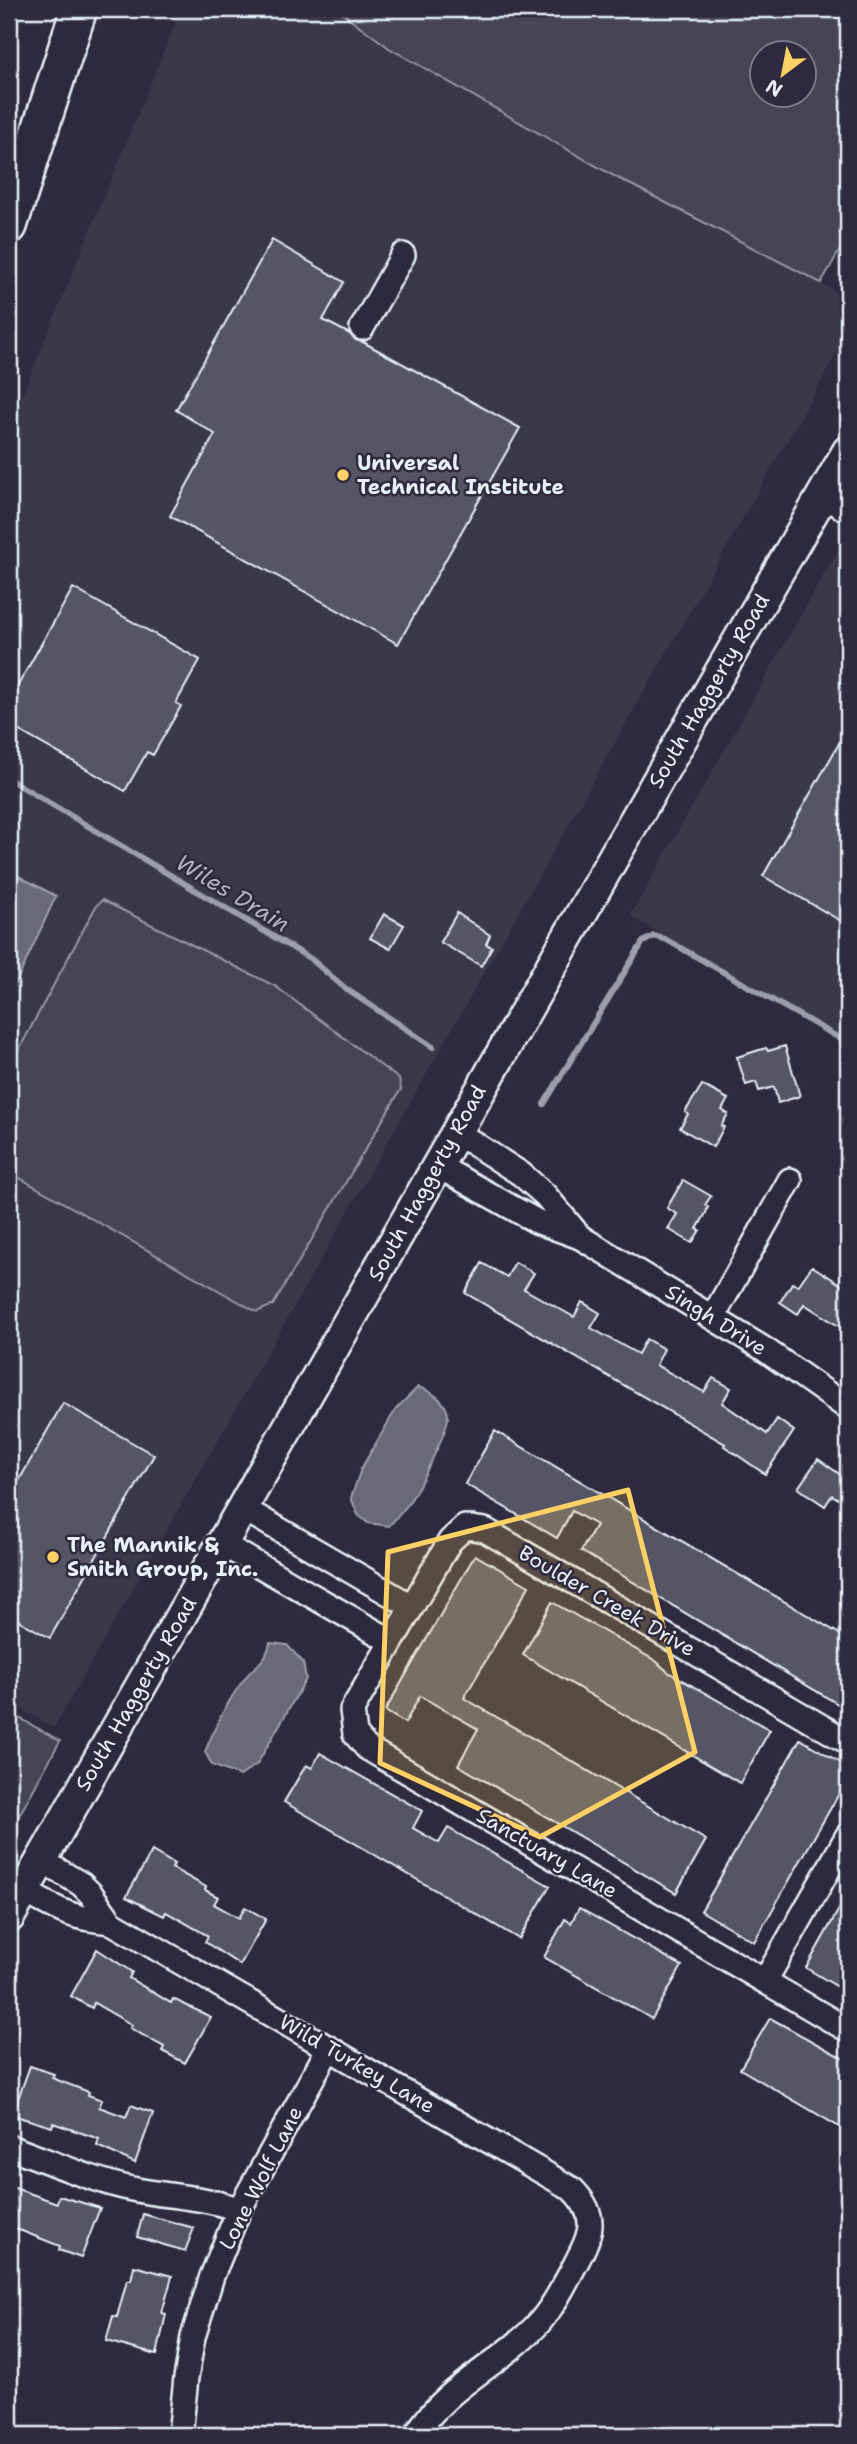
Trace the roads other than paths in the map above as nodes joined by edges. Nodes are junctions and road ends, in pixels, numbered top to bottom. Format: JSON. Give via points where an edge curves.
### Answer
{"nodes":[{"id":1,"x":79,"y":9,"type":"edge"},
{"id":2,"x":101,"y":9,"type":"edge"},
{"id":3,"x":12,"y":217,"type":"edge"},
{"id":4,"x":403,"y":255,"type":"dead end"},
{"id":5,"x":362,"y":328,"type":"dead end"},
{"id":6,"x":846,"y":459,"type":"edge"},
{"id":7,"x":822,"y":496,"type":"junction"},
{"id":8,"x":848,"y":510,"type":"edge"},
{"id":9,"x":456,"y":1132,"type":"junction"},
{"id":10,"x":436,"y":1166,"type":"junction"},
{"id":11,"x":790,"y":1180,"type":"dead end"},
{"id":12,"x":580,"y":1237,"type":"junction"},
{"id":13,"x":713,"y":1317,"type":"junction"},
{"id":14,"x":848,"y":1408,"type":"edge"},
{"id":15,"x":243,"y":1508,"type":"junction"},
{"id":16,"x":222,"y":1544,"type":"junction"},
{"id":17,"x":401,"y":1624,"type":"junction"},
{"id":18,"x":848,"y":1742,"type":"edge"},
{"id":19,"x":848,"y":1835,"type":"edge"},
{"id":20,"x":42,"y":1861,"type":"junction"},
{"id":21,"x":24,"y":1891,"type":"junction"},
{"id":22,"x":9,"y":1917,"type":"edge"},
{"id":23,"x":111,"y":1922,"type":"junction"},
{"id":24,"x":765,"y":1981,"type":"junction"},
{"id":25,"x":848,"y":2029,"type":"edge"},
{"id":26,"x":329,"y":2048,"type":"junction"},
{"id":27,"x":9,"y":2147,"type":"edge"},
{"id":28,"x":239,"y":2210,"type":"junction"},
{"id":29,"x":180,"y":2435,"type":"edge"},
{"id":30,"x":416,"y":2435,"type":"edge"}],
"edges":[{"from":1,"to":3,"type":"highway"},
{"from":2,"to":3,"type":"highway","via":[[66,105]]},
{"from":4,"to":5,"type":"street"},
{"from":6,"to":7,"type":"main road","name":"South Haggerty Road"},
{"from":7,"to":8,"type":"street"},
{"from":7,"to":9,"type":"main road","name":"South Haggerty Road"},
{"from":9,"to":10,"type":"main road","name":"South Haggerty Road"},
{"from":9,"to":12,"type":"street","name":"Singh Drive","via":[[521,1174]]},
{"from":10,"to":12,"type":"street","name":"Singh Drive","via":[[536,1221]]},
{"from":10,"to":15,"type":"main road","name":"South Haggerty Road"},
{"from":11,"to":13,"type":"street"},
{"from":12,"to":13,"type":"street","name":"Singh Drive"},
{"from":13,"to":14,"type":"street","name":"Singh Drive"},
{"from":15,"to":16,"type":"main road","name":"South Haggerty Road"},
{"from":15,"to":17,"type":"street"},
{"from":16,"to":17,"type":"street"},
{"from":16,"to":20,"type":"main road","name":"South Haggerty Road"},
{"from":17,"to":18,"type":"street","name":"Boulder Creek Drive","via":[[450,1541],[465,1527],[485,1530]]},
{"from":17,"to":24,"type":"street","name":"Sanctuary Lane","via":[[352,1710],[355,1734],[366,1748]]},
{"from":19,"to":24,"type":"street"},
{"from":20,"to":21,"type":"main road","name":"South Haggerty Road"},
{"from":20,"to":23,"type":"street","name":"Wild Turkey Lane","via":[[81,1884]]},
{"from":21,"to":22,"type":"main road","name":"South Haggerty Road"},
{"from":21,"to":23,"type":"street","name":"Wild Turkey Lane","via":[[64,1914]]},
{"from":23,"to":26,"type":"street","name":"Wild Turkey Lane"},
{"from":24,"to":25,"type":"street","name":"Sanctuary Lane"},
{"from":26,"to":28,"type":"street","name":"Lone Wolf Lane"},
{"from":26,"to":30,"type":"street","name":"Wild Turkey Lane","via":[[572,2189],[590,2218],[589,2238],[538,2323],[440,2404]]},
{"from":27,"to":28,"type":"street","via":[[120,2186]]},
{"from":28,"to":29,"type":"street","name":"Lone Wolf Lane","via":[[201,2307]]}]}
